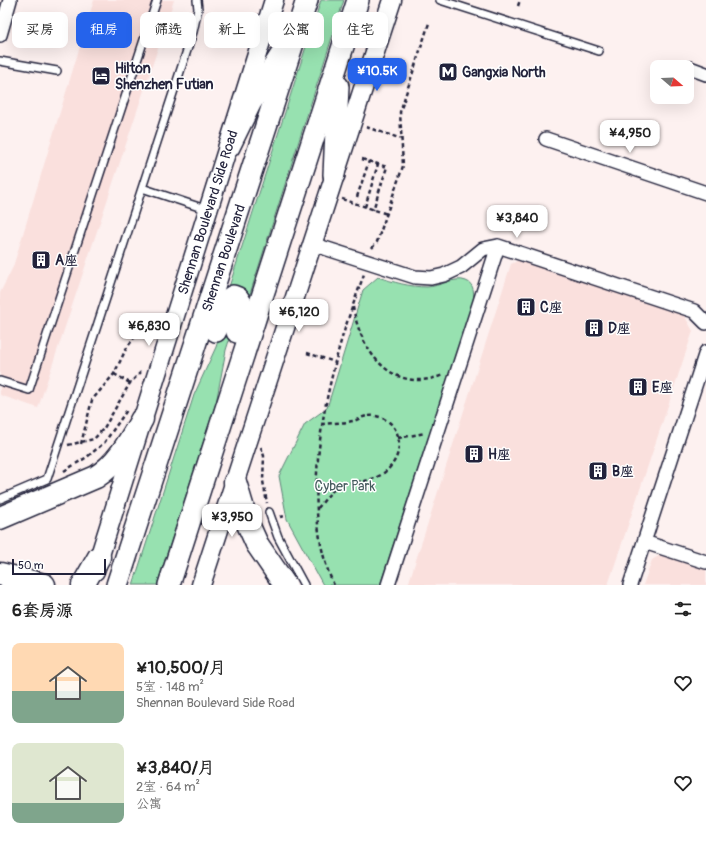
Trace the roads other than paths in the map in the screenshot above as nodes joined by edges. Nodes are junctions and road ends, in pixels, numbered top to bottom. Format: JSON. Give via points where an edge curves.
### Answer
{"nodes":[{"id":1,"x":10,"y":0,"type":"edge"},
{"id":2,"x":157,"y":0,"type":"edge"},
{"id":3,"x":197,"y":0,"type":"edge"},
{"id":4,"x":274,"y":0,"type":"edge"},
{"id":5,"x":307,"y":0,"type":"edge"},
{"id":6,"x":358,"y":0,"type":"edge"},
{"id":7,"x":392,"y":0,"type":"edge"},
{"id":8,"x":440,"y":0,"type":"edge"},
{"id":9,"x":303,"y":12,"type":"edge"},
{"id":10,"x":0,"y":35,"type":"edge"},
{"id":11,"x":286,"y":48,"type":"edge"},
{"id":12,"x":292,"y":48,"type":"edge"},
{"id":13,"x":599,"y":51,"type":"dead end"},
{"id":14,"x":339,"y":60,"type":"junction"},
{"id":15,"x":0,"y":61,"type":"edge"},
{"id":16,"x":694,"y":70,"type":"edge"},
{"id":17,"x":57,"y":71,"type":"dead end"},
{"id":18,"x":706,"y":74,"type":"edge"},
{"id":19,"x":546,"y":139,"type":"dead end"},
{"id":20,"x":229,"y":147,"type":"junction"},
{"id":21,"x":334,"y":175,"type":"junction"},
{"id":22,"x":142,"y":188,"type":"junction"},
{"id":23,"x":706,"y":193,"type":"edge"},
{"id":24,"x":209,"y":210,"type":"junction"},
{"id":25,"x":312,"y":244,"type":"junction"},
{"id":26,"x":498,"y":246,"type":"junction"},
{"id":27,"x":706,"y":323,"type":"edge"},
{"id":28,"x":706,"y":352,"type":"edge"},
{"id":29,"x":0,"y":381,"type":"edge"},
{"id":30,"x":177,"y":404,"type":"junction"},
{"id":31,"x":134,"y":414,"type":"junction"},
{"id":32,"x":222,"y":418,"type":"junction"},
{"id":33,"x":235,"y":482,"type":"junction"},
{"id":34,"x":0,"y":499,"type":"edge"},
{"id":35,"x":269,"y":512,"type":"road end"},
{"id":36,"x":0,"y":518,"type":"edge"},
{"id":37,"x":644,"y":542,"type":"junction"},
{"id":38,"x":99,"y":557,"type":"junction"},
{"id":39,"x":706,"y":562,"type":"edge"},
{"id":40,"x":0,"y":574,"type":"edge"},
{"id":41,"x":44,"y":585,"type":"edge"},
{"id":42,"x":83,"y":585,"type":"edge"},
{"id":43,"x":90,"y":585,"type":"edge"},
{"id":44,"x":117,"y":585,"type":"edge"},
{"id":45,"x":169,"y":585,"type":"edge"},
{"id":46,"x":200,"y":585,"type":"edge"},
{"id":47,"x":285,"y":585,"type":"edge"},
{"id":48,"x":304,"y":585,"type":"edge"},
{"id":49,"x":388,"y":585,"type":"edge"},
{"id":50,"x":630,"y":585,"type":"edge"}],
"edges":[{"from":1,"to":10,"type":"street"},
{"from":2,"to":29,"type":"lane","via":[[29,390]]},
{"from":3,"to":22,"type":"lane","via":[[198,9],[193,32]]},
{"from":4,"to":20,"type":"main road","name":"Shennan Boulevard Side Road"},
{"from":5,"to":9,"type":"main road","name":"Shennan Boulevard"},
{"from":6,"to":14,"type":"main road"},
{"from":7,"to":21,"type":"main road"},
{"from":8,"to":13,"type":"lane"},
{"from":11,"to":20,"type":"main road","via":[[262,83]]},
{"from":12,"to":30,"type":"main road","name":"Shennan Boulevard"},
{"from":14,"to":21,"type":"main road"},
{"from":14,"to":32,"type":"main road"},
{"from":15,"to":17,"type":"lane"},
{"from":16,"to":18,"type":"street"},
{"from":19,"to":23,"type":"street"},
{"from":20,"to":24,"type":"main road","name":"Shennan Boulevard Side Road"},
{"from":21,"to":25,"type":"main road"},
{"from":22,"to":24,"type":"lane"},
{"from":22,"to":34,"type":"lane","via":[[47,480]]},
{"from":24,"to":31,"type":"main road","name":"Shennan Boulevard Side Road"},
{"from":25,"to":26,"type":"street","via":[[415,277],[431,278],[460,267],[482,249]]},
{"from":25,"to":33,"type":"main road"},
{"from":26,"to":27,"type":"street","via":[[694,311]]},
{"from":26,"to":49,"type":"street"},
{"from":28,"to":37,"type":"street"},
{"from":30,"to":32,"type":"main road","via":[[204,360],[226,301],[233,296],[238,298],[243,306],[228,368]]},
{"from":30,"to":44,"type":"main road","name":"Shennan Boulevard"},
{"from":31,"to":36,"type":"highway","via":[[126,449],[106,470]]},
{"from":31,"to":38,"type":"main road","name":"Shennan Boulevard Side Road"},
{"from":32,"to":45,"type":"main road"},
{"from":33,"to":46,"type":"main road"},
{"from":33,"to":47,"type":"highway","bridge":true,"via":[[246,522],[257,544]]},
{"from":35,"to":48,"type":"lane","via":[[278,537]]},
{"from":37,"to":39,"type":"street"},
{"from":37,"to":50,"type":"street"},
{"from":38,"to":42,"type":"highway"},
{"from":38,"to":43,"type":"main road","name":"Shennan Boulevard Side Road"},
{"from":40,"to":41,"type":"highway"}]}
